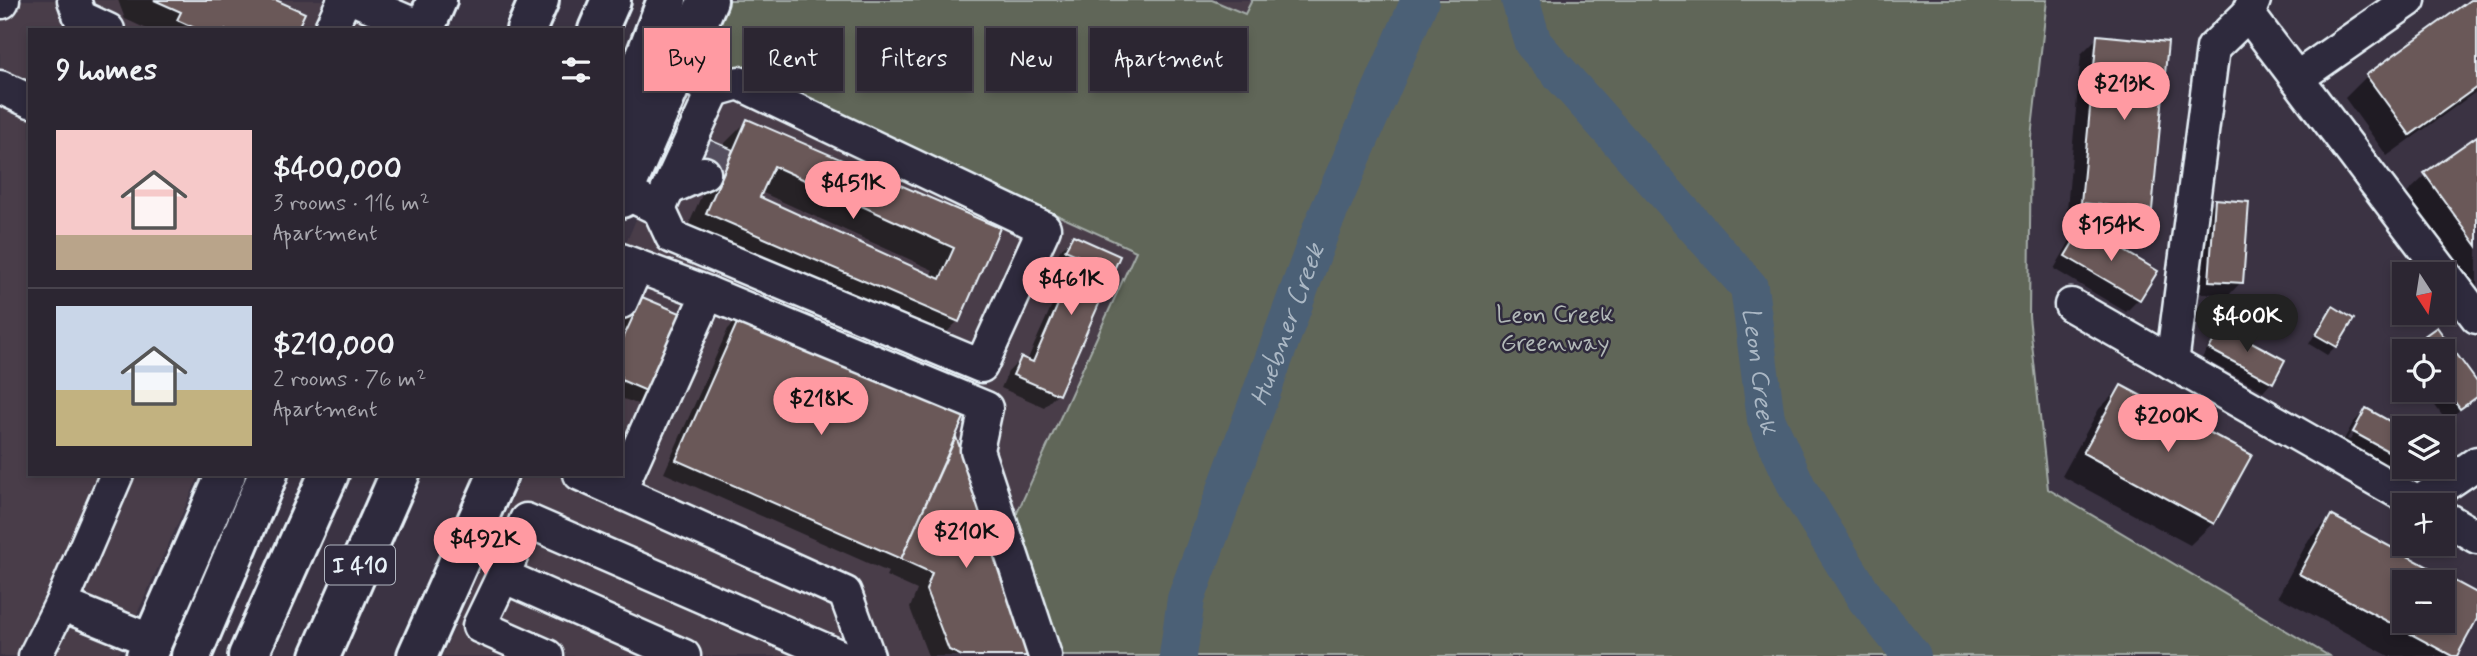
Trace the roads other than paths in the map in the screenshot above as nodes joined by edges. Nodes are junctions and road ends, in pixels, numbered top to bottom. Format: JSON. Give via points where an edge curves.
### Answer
{"nodes":[{"id":1,"x":74,"y":0,"type":"edge"},
{"id":2,"x":344,"y":0,"type":"edge"},
{"id":3,"x":357,"y":0,"type":"edge"},
{"id":4,"x":437,"y":0,"type":"edge"},
{"id":5,"x":539,"y":0,"type":"edge"},
{"id":6,"x":611,"y":0,"type":"edge"},
{"id":7,"x":667,"y":0,"type":"edge"},
{"id":8,"x":708,"y":0,"type":"edge"},
{"id":9,"x":2409,"y":0,"type":"edge"},
{"id":10,"x":2251,"y":7,"type":"edge"},
{"id":11,"x":104,"y":28,"type":"edge"},
{"id":12,"x":331,"y":28,"type":"edge"},
{"id":13,"x":420,"y":28,"type":"edge"},
{"id":14,"x":425,"y":28,"type":"edge"},
{"id":15,"x":527,"y":28,"type":"edge"},
{"id":16,"x":599,"y":28,"type":"edge"},
{"id":17,"x":696,"y":28,"type":"edge"},
{"id":18,"x":2297,"y":78,"type":"junction"},
{"id":19,"x":0,"y":87,"type":"edge"},
{"id":20,"x":668,"y":91,"type":"edge"},
{"id":21,"x":701,"y":91,"type":"edge"},
{"id":22,"x":710,"y":98,"type":"junction"},
{"id":23,"x":28,"y":100,"type":"edge"},
{"id":24,"x":623,"y":139,"type":"edge"},
{"id":25,"x":717,"y":143,"type":"tunnel mouth"},
{"id":26,"x":704,"y":173,"type":"tunnel mouth"},
{"id":27,"x":623,"y":193,"type":"edge"},
{"id":28,"x":623,"y":195,"type":"edge"},
{"id":29,"x":663,"y":199,"type":"junction"},
{"id":30,"x":629,"y":263,"type":"edge"},
{"id":31,"x":623,"y":292,"type":"edge"},
{"id":32,"x":708,"y":293,"type":"junction"},
{"id":33,"x":2071,"y":305,"type":"dead end"},
{"id":34,"x":2477,"y":317,"type":"edge"},
{"id":35,"x":2172,"y":363,"type":"junction"},
{"id":36,"x":2477,"y":463,"type":"edge"},
{"id":37,"x":116,"y":476,"type":"edge"},
{"id":38,"x":225,"y":476,"type":"edge"},
{"id":39,"x":267,"y":476,"type":"edge"},
{"id":40,"x":328,"y":476,"type":"edge"},
{"id":41,"x":399,"y":476,"type":"edge"},
{"id":42,"x":497,"y":476,"type":"edge"},
{"id":43,"x":584,"y":476,"type":"edge"},
{"id":44,"x":620,"y":492,"type":"junction"},
{"id":45,"x":2400,"y":493,"type":"edge"},
{"id":46,"x":2445,"y":493,"type":"edge"},
{"id":47,"x":2455,"y":524,"type":"edge"},
{"id":48,"x":2477,"y":537,"type":"edge"},
{"id":49,"x":503,"y":576,"type":"junction"},
{"id":50,"x":61,"y":604,"type":"junction"},
{"id":51,"x":479,"y":626,"type":"junction"},
{"id":52,"x":149,"y":649,"type":"edge"},
{"id":53,"x":36,"y":656,"type":"edge"},
{"id":54,"x":191,"y":656,"type":"edge"},
{"id":55,"x":248,"y":656,"type":"edge"},
{"id":56,"x":320,"y":656,"type":"edge"},
{"id":57,"x":417,"y":656,"type":"edge"},
{"id":58,"x":515,"y":656,"type":"edge"},
{"id":59,"x":547,"y":656,"type":"edge"},
{"id":60,"x":684,"y":656,"type":"edge"},
{"id":61,"x":839,"y":656,"type":"edge"},
{"id":62,"x":868,"y":656,"type":"edge"},
{"id":63,"x":1045,"y":656,"type":"edge"}],
"edges":[{"from":1,"to":11,"type":"lane","via":[[80,17]]},
{"from":2,"to":12,"type":"lane"},
{"from":3,"to":13,"type":"lane"},
{"from":4,"to":14,"type":"main road"},
{"from":5,"to":15,"type":"main road"},
{"from":6,"to":16,"type":"main road"},
{"from":7,"to":24,"type":"main road","via":[[638,76]]},
{"from":8,"to":17,"type":"main road"},
{"from":9,"to":18,"type":"lane"},
{"from":10,"to":18,"type":"lane"},
{"from":10,"to":35,"type":"lane","via":[[2213,48]]},
{"from":18,"to":34,"type":"lane"},
{"from":19,"to":23,"type":"lane"},
{"from":20,"to":27,"type":"main road"},
{"from":21,"to":22,"type":"lane"},
{"from":22,"to":25,"type":"lane"},
{"from":22,"to":29,"type":"lane"},
{"from":22,"to":29,"type":"lane","via":[[739,83],[1044,228],[981,366],[672,237]]},
{"from":26,"to":29,"type":"lane"},
{"from":28,"to":29,"type":"lane"},
{"from":30,"to":31,"type":"lane"},
{"from":30,"to":32,"type":"lane"},
{"from":32,"to":44,"type":"lane"},
{"from":32,"to":63,"type":"lane","via":[[986,408],[977,450]]},
{"from":33,"to":35,"type":"lane"},
{"from":35,"to":45,"type":"lane"},
{"from":36,"to":46,"type":"lane"},
{"from":37,"to":50,"type":"lane"},
{"from":38,"to":52,"type":"main road"},
{"from":39,"to":54,"type":"main road"},
{"from":40,"to":55,"type":"main road","number":"I 410"},
{"from":41,"to":56,"type":"main road","number":"I 410"},
{"from":42,"to":57,"type":"main road"},
{"from":43,"to":44,"type":"lane"},
{"from":44,"to":62,"type":"lane","via":[[845,593]]},
{"from":47,"to":48,"type":"lane"},
{"from":49,"to":51,"type":"lane"},
{"from":49,"to":60,"type":"lane"},
{"from":49,"to":61,"type":"lane","via":[[526,520]]},
{"from":50,"to":52,"type":"lane"},
{"from":50,"to":53,"type":"lane"},
{"from":51,"to":58,"type":"lane"},
{"from":51,"to":59,"type":"lane"}]}
